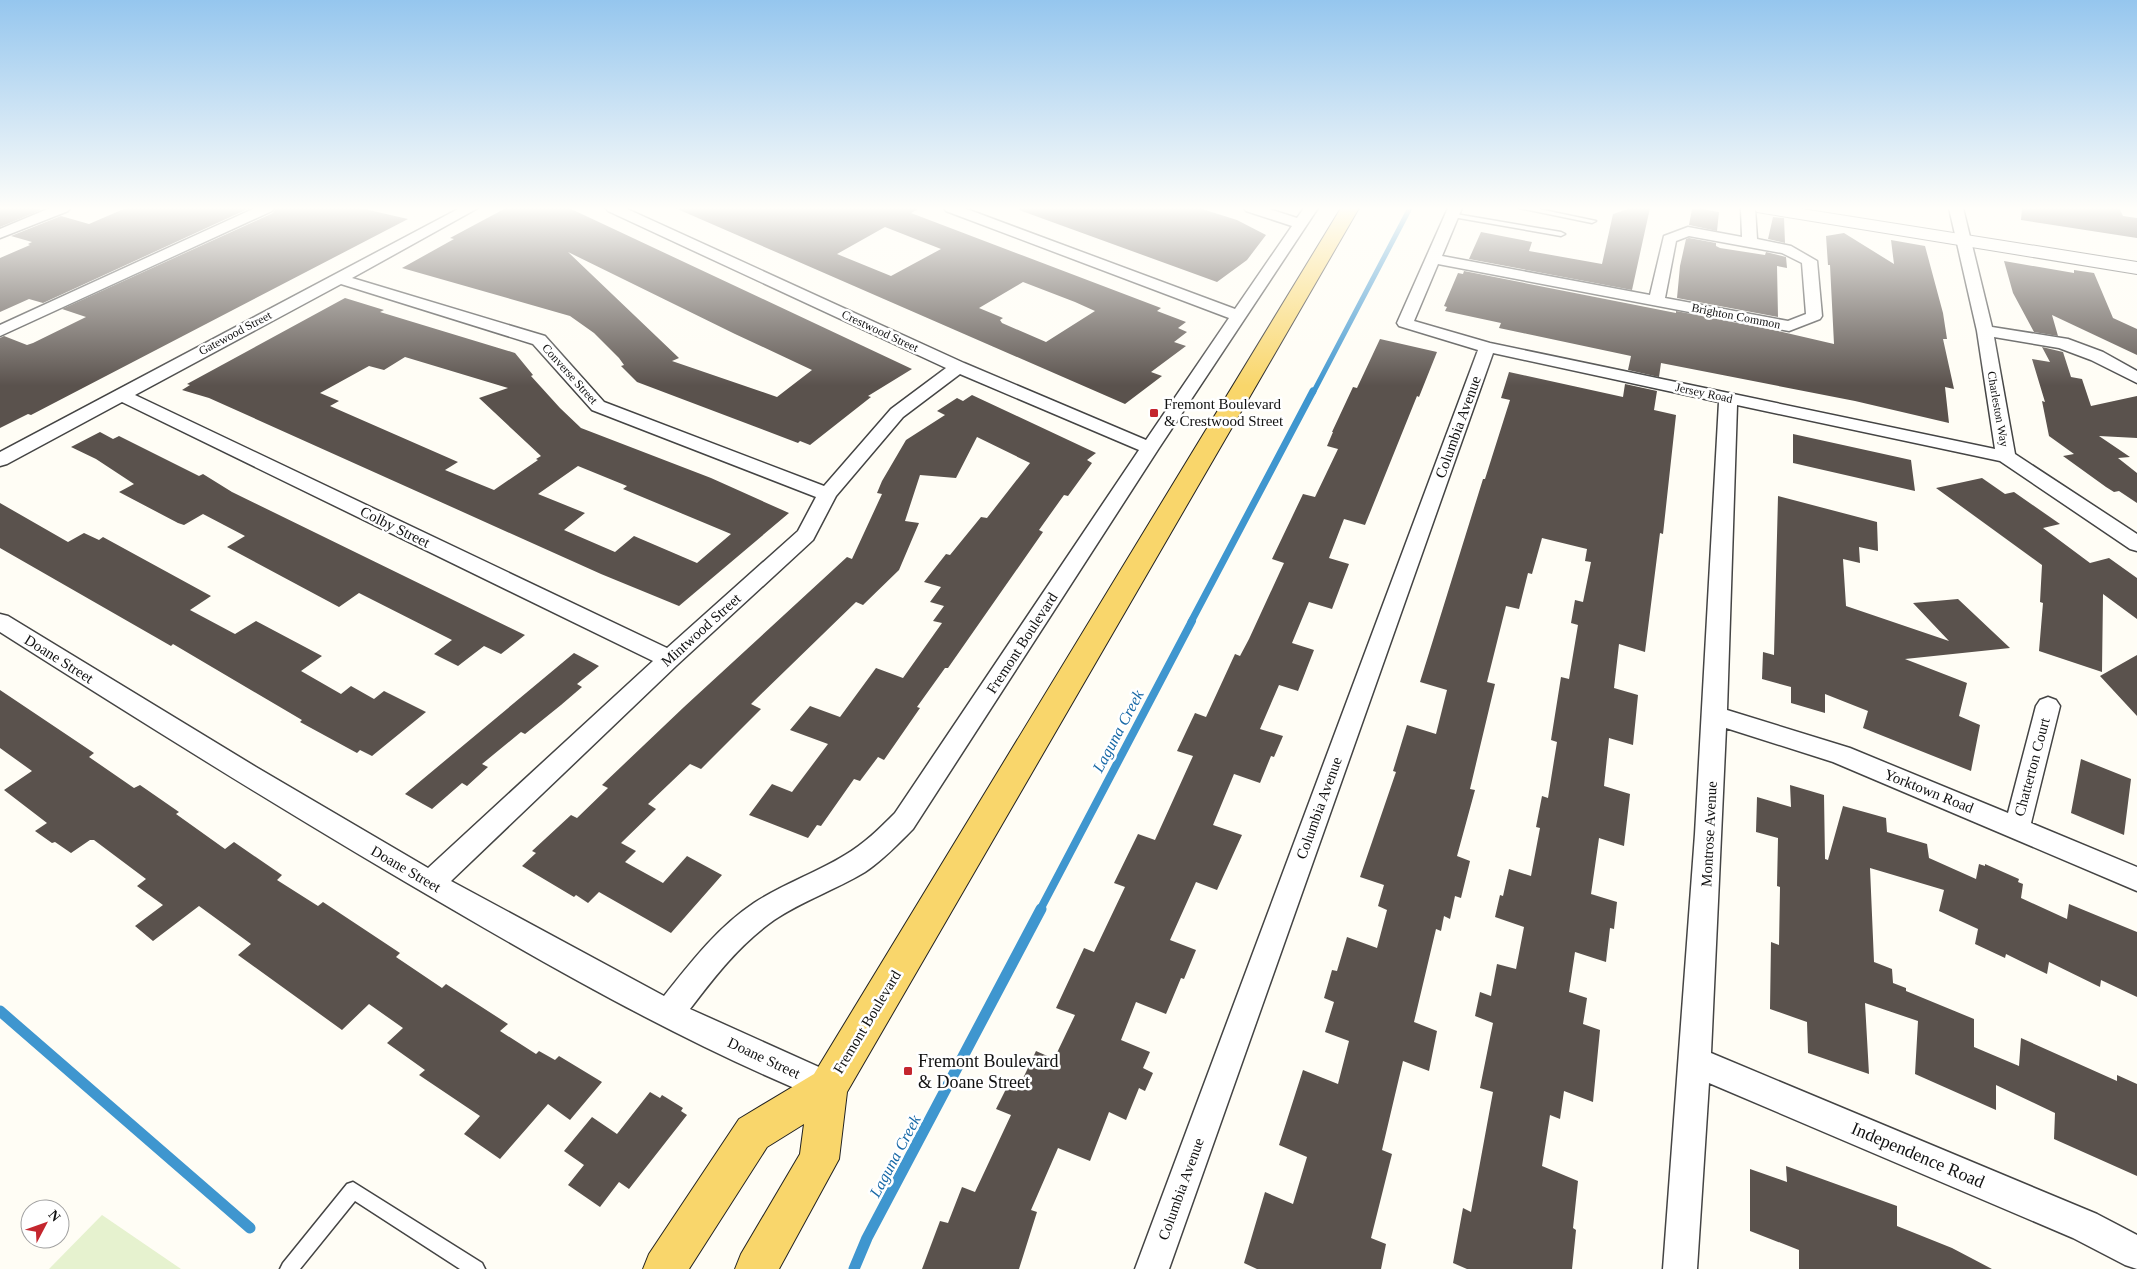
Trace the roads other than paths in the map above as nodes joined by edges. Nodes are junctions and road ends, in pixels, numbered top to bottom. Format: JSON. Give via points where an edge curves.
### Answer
{"nodes":[{"id":1,"x":138,"y":267,"type":"edge"},
{"id":2,"x":358,"y":267,"type":"edge"},
{"id":3,"x":741,"y":267,"type":"edge"},
{"id":4,"x":1109,"y":267,"type":"edge"},
{"id":5,"x":1272,"y":267,"type":"edge"},
{"id":6,"x":1315,"y":267,"type":"edge"},
{"id":7,"x":1430,"y":267,"type":"edge"},
{"id":8,"x":1483,"y":267,"type":"edge"},
{"id":9,"x":1663,"y":267,"type":"edge"},
{"id":10,"x":1810,"y":267,"type":"edge"},
{"id":11,"x":1970,"y":267,"type":"edge"},
{"id":12,"x":337,"y":278,"type":"junction"},
{"id":13,"x":1657,"y":300,"type":"junction"},
{"id":14,"x":1240,"y":316,"type":"junction"},
{"id":15,"x":0,"y":331,"type":"edge"},
{"id":16,"x":1985,"y":331,"type":"junction"},
{"id":17,"x":1487,"y":347,"type":"junction"},
{"id":18,"x":958,"y":367,"type":"junction"},
{"id":19,"x":2137,"y":378,"type":"edge"},
{"id":20,"x":121,"y":395,"type":"junction"},
{"id":21,"x":1728,"y":398,"type":"junction"},
{"id":22,"x":1150,"y":448,"type":"junction"},
{"id":23,"x":2006,"y":457,"type":"junction"},
{"id":24,"x":0,"y":460,"type":"edge"},
{"id":25,"x":827,"y":494,"type":"junction"},
{"id":26,"x":2137,"y":544,"type":"edge"},
{"id":27,"x":0,"y":622,"type":"edge"},
{"id":28,"x":669,"y":659,"type":"junction"},
{"id":29,"x":2048,"y":706,"type":"dead end"},
{"id":30,"x":1716,"y":716,"type":"junction"},
{"id":31,"x":2016,"y":827,"type":"junction"},
{"id":32,"x":2137,"y":879,"type":"edge"},
{"id":33,"x":430,"y":884,"type":"junction"},
{"id":34,"x":668,"y":1014,"type":"junction"},
{"id":35,"x":1696,"y":1062,"type":"junction"},
{"id":36,"x":828,"y":1087,"type":"junction"},
{"id":37,"x":2137,"y":1253,"type":"edge"},
{"id":38,"x":289,"y":1269,"type":"edge"},
{"id":39,"x":476,"y":1269,"type":"edge"},
{"id":40,"x":664,"y":1269,"type":"edge"},
{"id":41,"x":756,"y":1269,"type":"edge"},
{"id":42,"x":1152,"y":1269,"type":"edge"},
{"id":43,"x":1680,"y":1269,"type":"edge"}],
"edges":[{"from":1,"to":15,"type":"street"},
{"from":2,"to":12,"type":"street","name":"Gatewood Street"},
{"from":3,"to":18,"type":"street","name":"Crestwood Street"},
{"from":4,"to":14,"type":"street"},
{"from":5,"to":14,"type":"street","name":"Fremont Boulevard"},
{"from":6,"to":36,"type":"main road","name":"Fremont Boulevard"},
{"from":7,"to":17,"type":"street","name":"Jersey Road","via":[[1405,323]]},
{"from":8,"to":13,"type":"street","name":"Brighton Common"},
{"from":9,"to":13,"type":"street","name":"Brighton Common"},
{"from":10,"to":13,"type":"street","name":"Brighton Common","via":[[1814,316],[1789,326]]},
{"from":11,"to":16,"type":"street","name":"Charleston Way"},
{"from":12,"to":20,"type":"street","name":"Gatewood Street"},
{"from":12,"to":25,"type":"street","name":"Converse Street","via":[[539,340],[598,406]]},
{"from":14,"to":22,"type":"street","name":"Fremont Boulevard"},
{"from":16,"to":19,"type":"street","via":[[2062,343],[2097,356]]},
{"from":16,"to":23,"type":"street","name":"Charleston Way"},
{"from":17,"to":21,"type":"street","name":"Jersey Road"},
{"from":17,"to":42,"type":"street","name":"Columbia Avenue"},
{"from":18,"to":22,"type":"street","name":"Crestwood Street"},
{"from":18,"to":25,"type":"street","name":"Mintwood Street","via":[[897,413]]},
{"from":20,"to":24,"type":"street","name":"Gatewood Street"},
{"from":20,"to":28,"type":"street","name":"Colby Street"},
{"from":21,"to":23,"type":"street","name":"Jersey Road"},
{"from":21,"to":30,"type":"street","name":"Montrose Avenue"},
{"from":22,"to":34,"type":"street","name":"Fremont Boulevard","via":[[904,821],[879,847],[851,867],[764,911],[733,938]]},
{"from":23,"to":26,"type":"street","name":"Charleston Way"},
{"from":25,"to":28,"type":"street","name":"Mintwood Street","via":[[806,535]]},
{"from":27,"to":33,"type":"street","name":"Doane Street","via":[[172,730]]},
{"from":28,"to":33,"type":"street","name":"Mintwood Street"},
{"from":29,"to":31,"type":"street","name":"Chatterton Court"},
{"from":30,"to":31,"type":"street","name":"Yorktown Road","via":[[1841,755]]},
{"from":30,"to":35,"type":"street","name":"Montrose Avenue"},
{"from":31,"to":32,"type":"street","name":"Yorktown Road"},
{"from":33,"to":34,"type":"street","name":"Doane Street"},
{"from":34,"to":36,"type":"street","name":"Doane Street"},
{"from":35,"to":37,"type":"street","name":"Independence Road","via":[[2086,1226]]},
{"from":35,"to":43,"type":"street","name":"Montrose Avenue"},
{"from":36,"to":40,"type":"main road","name":"Fremont Boulevard","via":[[753,1132]]},
{"from":36,"to":41,"type":"main road","name":"Fremont Boulevard","via":[[818,1159]]},
{"from":38,"to":39,"type":"lane","via":[[353,1190]]}]}
